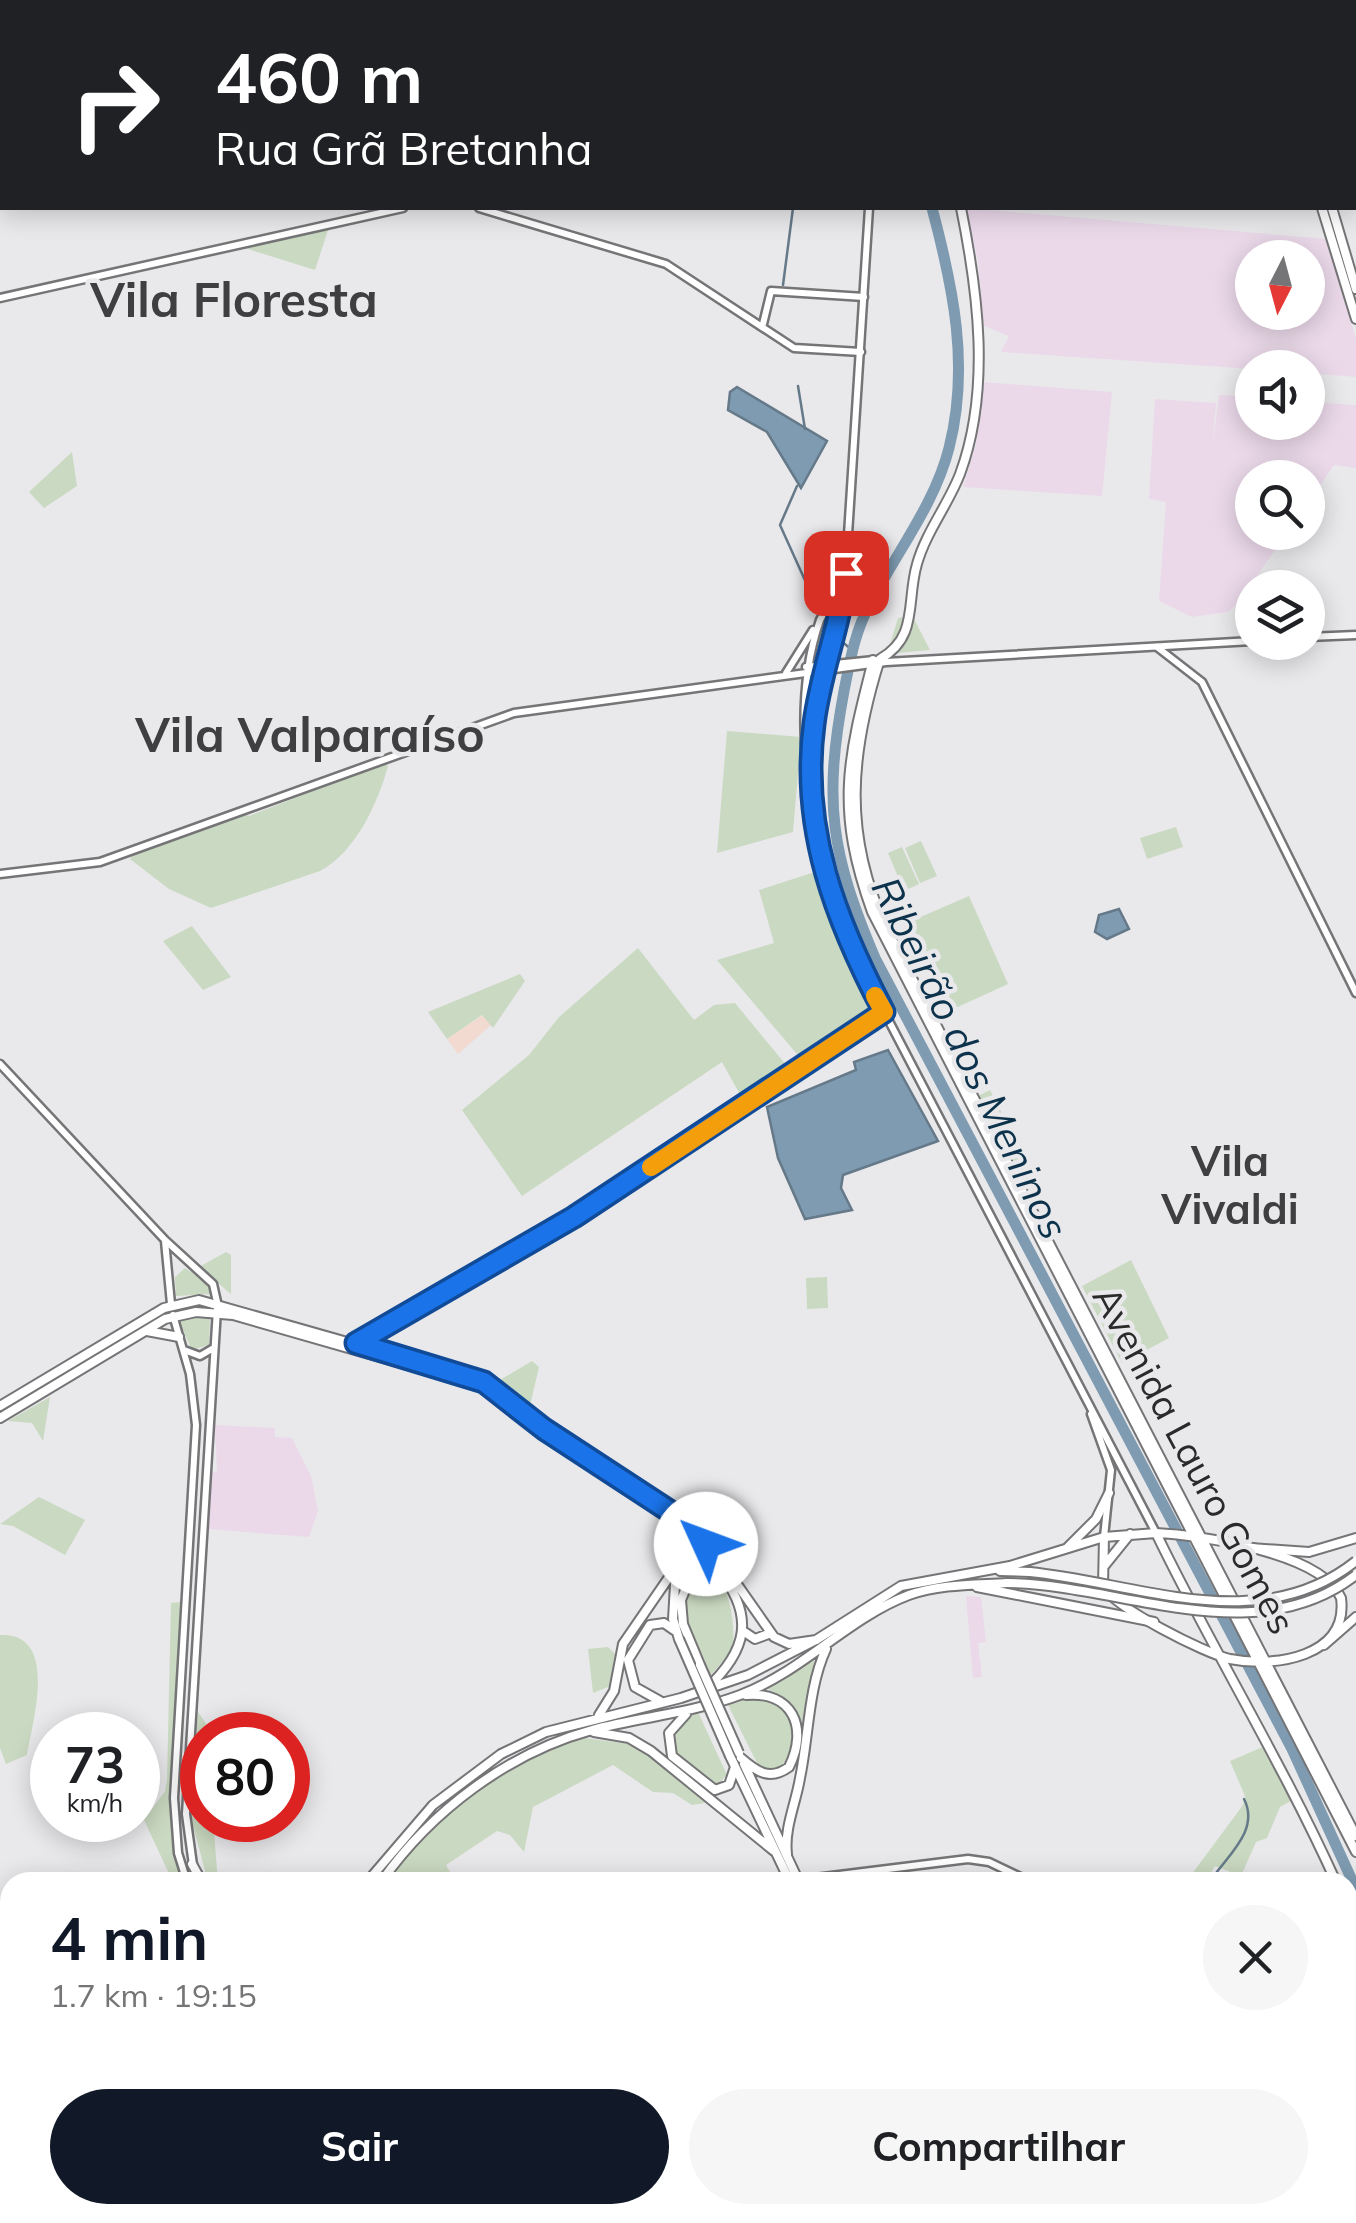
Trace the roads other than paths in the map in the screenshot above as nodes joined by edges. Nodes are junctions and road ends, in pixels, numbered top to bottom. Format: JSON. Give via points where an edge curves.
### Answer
{"nodes":[{"id":1,"x":394,"y":210,"type":"edge"},
{"id":2,"x":485,"y":210,"type":"edge"},
{"id":3,"x":869,"y":210,"type":"edge"},
{"id":4,"x":961,"y":210,"type":"edge"},
{"id":5,"x":1323,"y":210,"type":"edge"},
{"id":6,"x":1333,"y":210,"type":"edge"},
{"id":7,"x":1352,"y":266,"type":"edge"},
{"id":8,"x":1356,"y":289,"type":"edge"},
{"id":9,"x":864,"y":296,"type":"junction"},
{"id":10,"x":0,"y":298,"type":"edge"},
{"id":11,"x":1356,"y":318,"type":"edge"},
{"id":12,"x":762,"y":324,"type":"junction"},
{"id":13,"x":862,"y":352,"type":"junction"},
{"id":14,"x":845,"y":576,"type":"junction"},
{"id":15,"x":820,"y":620,"type":"junction"},
{"id":16,"x":1356,"y":635,"type":"edge"},
{"id":17,"x":1325,"y":637,"type":"edge"},
{"id":18,"x":1235,"y":641,"type":"edge"},
{"id":19,"x":1156,"y":646,"type":"junction"},
{"id":20,"x":874,"y":663,"type":"junction"},
{"id":21,"x":822,"y":668,"type":"junction"},
{"id":22,"x":808,"y":670,"type":"junction"},
{"id":23,"x":786,"y":673,"type":"junction"},
{"id":24,"x":810,"y":777,"type":"junction"},
{"id":25,"x":0,"y":874,"type":"edge"},
{"id":26,"x":1356,"y":992,"type":"edge"},
{"id":27,"x":884,"y":1012,"type":"junction"},
{"id":28,"x":0,"y":1064,"type":"edge"},
{"id":29,"x":165,"y":1240,"type":"junction"},
{"id":30,"x":168,"y":1248,"type":"junction"},
{"id":31,"x":179,"y":1253,"type":"junction"},
{"id":32,"x":192,"y":1264,"type":"junction"},
{"id":33,"x":171,"y":1274,"type":"junction"},
{"id":34,"x":172,"y":1304,"type":"junction"},
{"id":35,"x":217,"y":1307,"type":"junction"},
{"id":36,"x":174,"y":1316,"type":"junction"},
{"id":37,"x":142,"y":1332,"type":"junction"},
{"id":38,"x":179,"y":1337,"type":"junction"},
{"id":39,"x":356,"y":1343,"type":"junction"},
{"id":40,"x":214,"y":1346,"type":"junction"},
{"id":41,"x":345,"y":1346,"type":"junction"},
{"id":42,"x":183,"y":1349,"type":"junction"},
{"id":43,"x":1086,"y":1399,"type":"junction"},
{"id":44,"x":0,"y":1406,"type":"edge"},
{"id":45,"x":0,"y":1418,"type":"edge"},
{"id":46,"x":544,"y":1429,"type":"junction"},
{"id":47,"x":1104,"y":1444,"type":"junction"},
{"id":48,"x":1114,"y":1453,"type":"junction"},
{"id":49,"x":1110,"y":1493,"type":"junction"},
{"id":50,"x":648,"y":1499,"type":"junction"},
{"id":51,"x":1156,"y":1532,"type":"junction"},
{"id":52,"x":1130,"y":1534,"type":"junction"},
{"id":53,"x":1196,"y":1536,"type":"junction"},
{"id":54,"x":702,"y":1537,"type":"junction"},
{"id":55,"x":1104,"y":1537,"type":"junction"},
{"id":56,"x":1356,"y":1538,"type":"edge"},
{"id":57,"x":676,"y":1540,"type":"junction"},
{"id":58,"x":1250,"y":1548,"type":"junction"},
{"id":59,"x":1065,"y":1550,"type":"junction"},
{"id":60,"x":676,"y":1552,"type":"junction"},
{"id":61,"x":1356,"y":1561,"type":"edge"},
{"id":62,"x":696,"y":1566,"type":"junction"},
{"id":63,"x":676,"y":1567,"type":"junction"},
{"id":64,"x":982,"y":1571,"type":"junction"},
{"id":65,"x":1102,"y":1572,"type":"junction"},
{"id":66,"x":1356,"y":1575,"type":"edge"},
{"id":67,"x":968,"y":1585,"type":"junction"},
{"id":68,"x":1356,"y":1617,"type":"edge"},
{"id":69,"x":1154,"y":1622,"type":"junction"},
{"id":70,"x":1200,"y":1623,"type":"junction"},
{"id":71,"x":743,"y":1631,"type":"junction"},
{"id":72,"x":771,"y":1633,"type":"junction"},
{"id":73,"x":680,"y":1635,"type":"junction"},
{"id":74,"x":1186,"y":1638,"type":"junction"},
{"id":75,"x":816,"y":1640,"type":"junction"},
{"id":76,"x":1324,"y":1645,"type":"junction"},
{"id":77,"x":828,"y":1646,"type":"junction"},
{"id":78,"x":1216,"y":1654,"type":"junction"},
{"id":79,"x":1234,"y":1660,"type":"junction"},
{"id":80,"x":1261,"y":1661,"type":"junction"},
{"id":81,"x":1231,"y":1679,"type":"junction"},
{"id":82,"x":704,"y":1691,"type":"junction"},
{"id":83,"x":740,"y":1695,"type":"junction"},
{"id":84,"x":664,"y":1702,"type":"junction"},
{"id":85,"x":692,"y":1710,"type":"junction"},
{"id":86,"x":598,"y":1716,"type":"junction"},
{"id":87,"x":590,"y":1731,"type":"junction"},
{"id":88,"x":736,"y":1759,"type":"junction"},
{"id":89,"x":1356,"y":1836,"type":"edge"},
{"id":90,"x":774,"y":1851,"type":"junction"},
{"id":91,"x":1356,"y":1852,"type":"edge"},
{"id":92,"x":787,"y":1854,"type":"junction"},
{"id":93,"x":192,"y":1864,"type":"joint"},
{"id":94,"x":185,"y":1872,"type":"edge"},
{"id":95,"x":196,"y":1872,"type":"edge"},
{"id":96,"x":374,"y":1872,"type":"edge"},
{"id":97,"x":389,"y":1872,"type":"edge"},
{"id":98,"x":789,"y":1872,"type":"edge"},
{"id":99,"x":793,"y":1872,"type":"edge"},
{"id":100,"x":871,"y":1872,"type":"edge"},
{"id":101,"x":1010,"y":1872,"type":"edge"},
{"id":102,"x":1331,"y":1872,"type":"edge"}],
"edges":[{"from":1,"to":10,"type":"main road"},
{"from":2,"to":12,"type":"main road","via":[[666,264]]},
{"from":3,"to":9,"type":"main road"},
{"from":4,"to":20,"type":"main road","name":"Avenida Lauro Gomes","via":[[978,326],[970,438],[917,562],[906,634]]},
{"from":5,"to":11,"type":"main road"},
{"from":6,"to":7,"type":"main road"},
{"from":7,"to":8,"type":"main road"},
{"from":9,"to":12,"type":"main road","via":[[771,291]]},
{"from":9,"to":13,"type":"main road"},
{"from":12,"to":13,"type":"main road","via":[[794,348]]},
{"from":13,"to":14,"type":"main road"},
{"from":14,"to":15,"type":"main road"},
{"from":14,"to":21,"type":"main road"},
{"from":15,"to":22,"type":"main road"},
{"from":15,"to":23,"type":"main road"},
{"from":16,"to":17,"type":"main road"},
{"from":18,"to":19,"type":"main road"},
{"from":19,"to":20,"type":"main road"},
{"from":19,"to":26,"type":"main road","via":[[1202,682]]},
{"from":20,"to":21,"type":"main road"},
{"from":20,"to":53,"type":"main road","name":"Avenida Lauro Gomes","via":[[847,776],[851,829],[872,912]]},
{"from":21,"to":22,"type":"main road"},
{"from":21,"to":24,"type":"main road"},
{"from":22,"to":23,"type":"main road"},
{"from":22,"to":24,"type":"main road"},
{"from":23,"to":25,"type":"main road","via":[[514,713],[100,862]]},
{"from":24,"to":27,"type":"main road","name":"Avenida Lauro Gomes","via":[[814,830],[836,912]]},
{"from":27,"to":39,"type":"main road","via":[[566,1223]]},
{"from":27,"to":43,"type":"main road","name":"Avenida Lauro Gomes"},
{"from":28,"to":29,"type":"main road"},
{"from":29,"to":30,"type":"main road"},
{"from":29,"to":31,"type":"main road"},
{"from":30,"to":31,"type":"main road"},
{"from":30,"to":33,"type":"main road"},
{"from":31,"to":32,"type":"main road"},
{"from":32,"to":33,"type":"main road"},
{"from":32,"to":35,"type":"main road","via":[[215,1287]]},
{"from":33,"to":34,"type":"main road"},
{"from":34,"to":35,"type":"main road"},
{"from":34,"to":36,"type":"main road"},
{"from":34,"to":44,"type":"main road"},
{"from":35,"to":36,"type":"main road"},
{"from":35,"to":39,"type":"main road"},
{"from":35,"to":40,"type":"main road"},
{"from":35,"to":41,"type":"main road"},
{"from":36,"to":37,"type":"main road"},
{"from":36,"to":38,"type":"main road"},
{"from":37,"to":38,"type":"main road"},
{"from":37,"to":45,"type":"main road"},
{"from":38,"to":42,"type":"main road"},
{"from":39,"to":41,"type":"main road"},
{"from":39,"to":46,"type":"main road","via":[[484,1382]]},
{"from":40,"to":42,"type":"main road","via":[[200,1356]]},
{"from":40,"to":93,"type":"main road","via":[[186,1814]]},
{"from":41,"to":46,"type":"main road","via":[[477,1385]]},
{"from":42,"to":94,"type":"main road","via":[[196,1440],[174,1819]]},
{"from":43,"to":47,"type":"main road","name":"Avenida Lauro Gomes"},
{"from":43,"to":48,"type":"main road","name":"Avenida Lauro Gomes"},
{"from":46,"to":50,"type":"main road"},
{"from":47,"to":48,"type":"main road"},
{"from":47,"to":49,"type":"main road","name":"Avenida Lauro Gomes"},
{"from":48,"to":51,"type":"main road","name":"Avenida Lauro Gomes"},
{"from":49,"to":55,"type":"main road","name":"Avenida Lauro Gomes"},
{"from":49,"to":59,"type":"main road"},
{"from":50,"to":54,"type":"main road"},
{"from":50,"to":57,"type":"main road","via":[[668,1518]]},
{"from":51,"to":52,"type":"main road"},
{"from":51,"to":53,"type":"main road"},
{"from":51,"to":70,"type":"main road","name":"Avenida Lauro Gomes"},
{"from":52,"to":55,"type":"main road"},
{"from":52,"to":65,"type":"main road"},
{"from":53,"to":58,"type":"main road"},
{"from":53,"to":80,"type":"main road","name":"Avenida Lauro Gomes"},
{"from":54,"to":57,"type":"main road"},
{"from":54,"to":62,"type":"main road"},
{"from":54,"to":72,"type":"main road"},
{"from":55,"to":59,"type":"main road"},
{"from":55,"to":65,"type":"main road"},
{"from":56,"to":58,"type":"main road","via":[[1309,1552]]},
{"from":57,"to":60,"type":"main road"},
{"from":58,"to":76,"type":"main road","via":[[1318,1572],[1337,1589],[1340,1622]]},
{"from":59,"to":64,"type":"main road"},
{"from":60,"to":62,"type":"main road"},
{"from":60,"to":63,"type":"main road"},
{"from":61,"to":64,"type":"main road","bridge":true,"via":[[1300,1593],[1244,1603]]},
{"from":62,"to":71,"type":"main road","via":[[722,1574]]},
{"from":62,"to":73,"type":"main road","via":[[682,1592]]},
{"from":63,"to":73,"type":"main road"},
{"from":63,"to":86,"type":"main road","via":[[623,1644],[614,1691]]},
{"from":64,"to":75,"type":"main road","via":[[900,1586]]},
{"from":65,"to":69,"type":"main road","via":[[1112,1598]]},
{"from":66,"to":67,"type":"main road","bridge":true,"via":[[1310,1601],[1254,1614],[1006,1583]]},
{"from":67,"to":69,"type":"main road"},
{"from":67,"to":77,"type":"main road","via":[[906,1596]]},
{"from":68,"to":76,"type":"main road"},
{"from":69,"to":74,"type":"main road"},
{"from":70,"to":74,"type":"main road"},
{"from":70,"to":78,"type":"main road","name":"Avenida Lauro Gomes"},
{"from":71,"to":72,"type":"main road","via":[[756,1639]]},
{"from":71,"to":82,"type":"main road","via":[[734,1660]]},
{"from":72,"to":75,"type":"main road","via":[[789,1644]]},
{"from":73,"to":84,"type":"main road","via":[[664,1623],[650,1625],[628,1660],[635,1688]]},
{"from":73,"to":88,"type":"main road","bridge":true},
{"from":74,"to":78,"type":"main road"},
{"from":75,"to":82,"type":"main road"},
{"from":76,"to":80,"type":"main road"},
{"from":77,"to":83,"type":"main road"},
{"from":77,"to":92,"type":"main road","via":[[816,1676]]},
{"from":78,"to":79,"type":"main road"},
{"from":78,"to":81,"type":"main road","name":"Avenida Lauro Gomes"},
{"from":79,"to":80,"type":"main road"},
{"from":79,"to":81,"type":"main road"},
{"from":80,"to":89,"type":"main road","name":"Avenida Lauro Gomes"},
{"from":80,"to":91,"type":"main road","name":"Avenida Lauro Gomes"},
{"from":81,"to":102,"type":"main road","name":"Avenida Lauro Gomes"},
{"from":82,"to":84,"type":"main road"},
{"from":83,"to":85,"type":"main road"},
{"from":83,"to":88,"type":"main road","via":[[777,1697],[790,1710],[797,1736],[792,1762],[778,1774],[759,1773]]},
{"from":84,"to":86,"type":"main road"},
{"from":85,"to":87,"type":"main road"},
{"from":85,"to":88,"type":"main road","via":[[669,1733],[672,1756],[716,1790],[729,1785]]},
{"from":86,"to":96,"type":"main road","via":[[500,1754],[427,1810]]},
{"from":87,"to":90,"type":"main road","via":[[629,1738],[652,1751]]},
{"from":87,"to":97,"type":"main road","via":[[532,1753],[467,1793]]},
{"from":88,"to":90,"type":"main road"},
{"from":88,"to":92,"type":"main road"},
{"from":90,"to":98,"type":"main road"},
{"from":92,"to":99,"type":"main road"},
{"from":93,"to":95,"type":"main road"},
{"from":100,"to":101,"type":"main road","via":[[968,1859]]}]}
